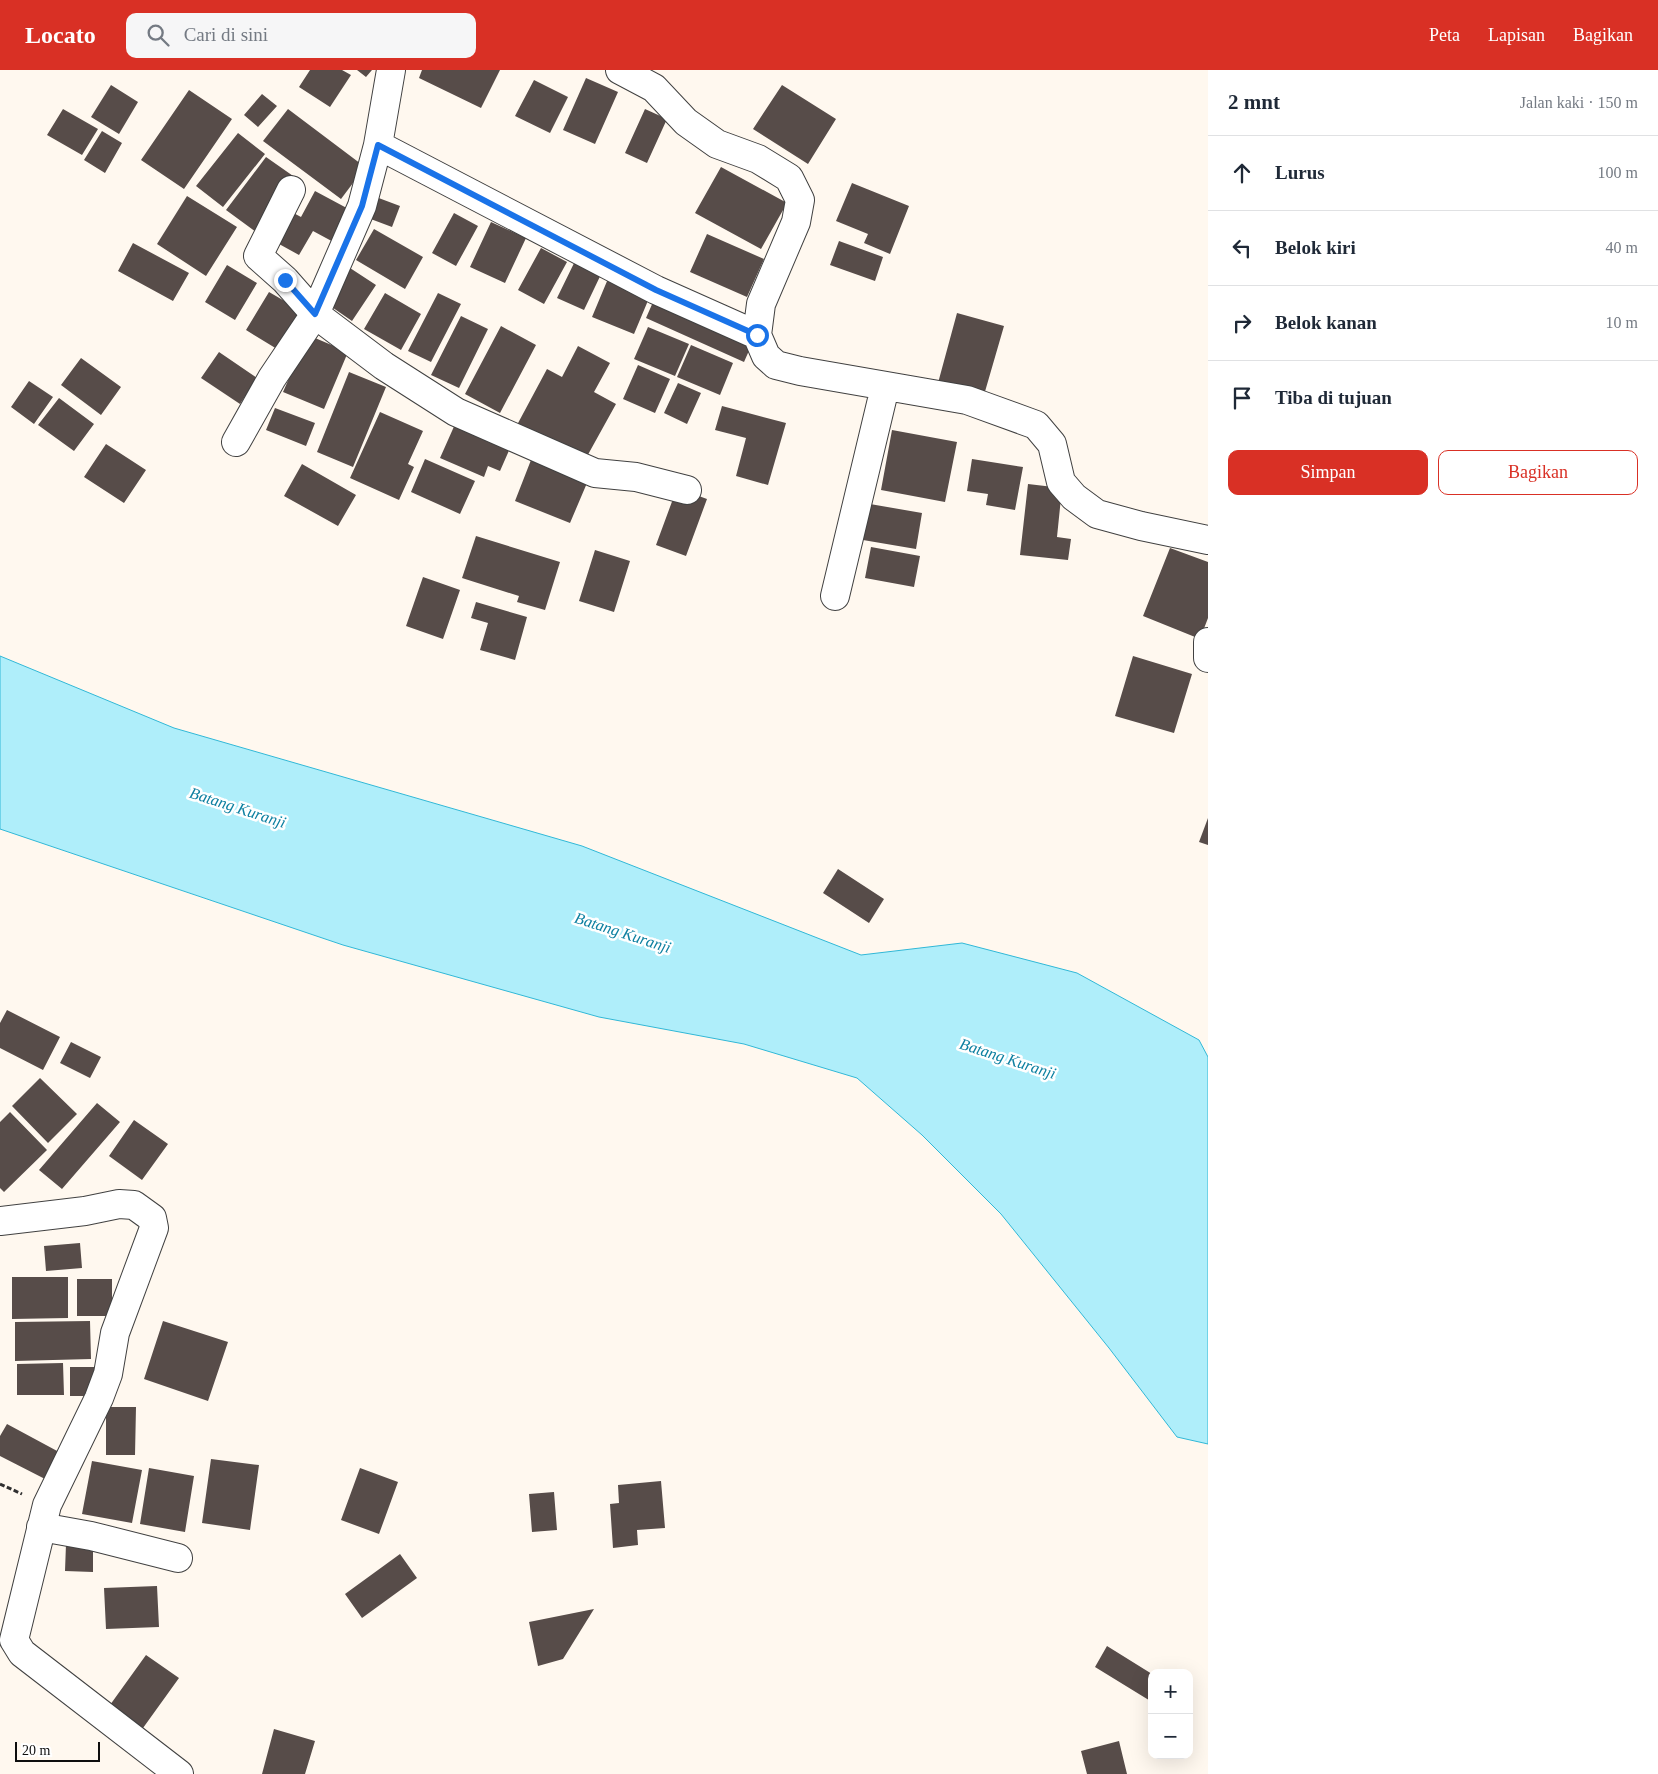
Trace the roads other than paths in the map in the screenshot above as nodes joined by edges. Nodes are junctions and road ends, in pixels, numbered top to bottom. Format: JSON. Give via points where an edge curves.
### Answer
{"nodes":[{"id":1,"x":391,"y":70,"type":"edge"},
{"id":2,"x":620,"y":70,"type":"edge"},
{"id":3,"x":378,"y":145,"type":"junction"},
{"id":4,"x":291,"y":190,"type":"dead end"},
{"id":5,"x":315,"y":314,"type":"junction"},
{"id":6,"x":757,"y":335,"type":"junction"},
{"id":7,"x":885,"y":387,"type":"junction"},
{"id":8,"x":236,"y":442,"type":"dead end"},
{"id":9,"x":687,"y":490,"type":"dead end"},
{"id":10,"x":1208,"y":540,"type":"edge"},
{"id":11,"x":835,"y":596,"type":"dead end"},
{"id":12,"x":1208,"y":642,"type":"edge"},
{"id":13,"x":1208,"y":658,"type":"edge"},
{"id":14,"x":0,"y":1221,"type":"edge"},
{"id":15,"x":41,"y":1527,"type":"junction"},
{"id":16,"x":178,"y":1558,"type":"dead end"},
{"id":17,"x":179,"y":1774,"type":"edge"}],
"edges":[{"from":1,"to":3,"type":"street"},
{"from":2,"to":6,"type":"street","via":[[654,88],[686,122],[717,144],[758,159],[789,178],[800,200],[796,222],[761,304]]},
{"from":3,"to":5,"type":"street","via":[[362,206]]},
{"from":3,"to":6,"type":"street","via":[[656,290]]},
{"from":4,"to":5,"type":"street","via":[[258,256]]},
{"from":5,"to":8,"type":"street","via":[[272,378]]},
{"from":5,"to":9,"type":"street","via":[[384,366],[456,412],[595,473],[636,477]]},
{"from":6,"to":7,"type":"street","via":[[766,356],[776,365]]},
{"from":7,"to":10,"type":"street","via":[[967,400],[1036,425],[1052,444],[1061,482],[1074,497],[1097,514]]},
{"from":7,"to":11,"type":"street"},
{"from":12,"to":13,"type":"street"},
{"from":14,"to":15,"type":"street","via":[[134,1204],[152,1218],[154,1228],[115,1333],[108,1374],[99,1398],[47,1505]]},
{"from":15,"to":16,"type":"street"},
{"from":15,"to":17,"type":"street","via":[[15,1633],[16,1646]]}]}
